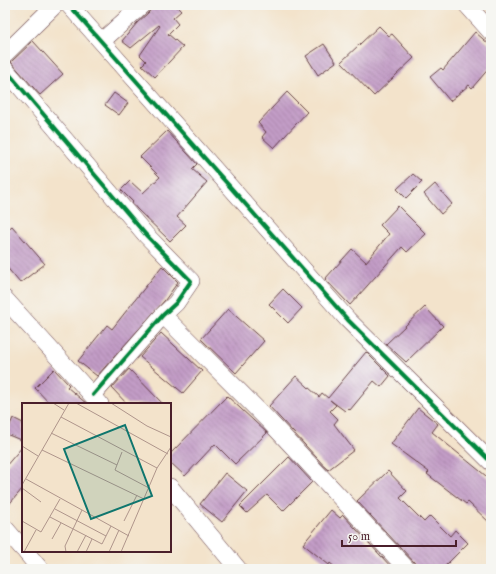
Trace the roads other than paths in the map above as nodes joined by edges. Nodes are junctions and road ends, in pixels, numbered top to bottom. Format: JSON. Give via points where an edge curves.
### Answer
{"nodes":[{"id":1,"x":55,"y":5,"type":"edge"},
{"id":2,"x":69,"y":5,"type":"edge"},
{"id":3,"x":142,"y":5,"type":"edge"},
{"id":4,"x":467,"y":5,"type":"edge"},
{"id":5,"x":491,"y":32,"type":"edge"},
{"id":6,"x":102,"y":41,"type":"junction"},
{"id":7,"x":5,"y":54,"type":"edge"},
{"id":8,"x":5,"y":69,"type":"edge"},
{"id":9,"x":5,"y":299,"type":"edge"},
{"id":10,"x":163,"y":315,"type":"junction"},
{"id":11,"x":97,"y":400,"type":"edge"},
{"id":12,"x":491,"y":462,"type":"edge"},
{"id":13,"x":171,"y":488,"type":"edge"},
{"id":14,"x":5,"y":528,"type":"edge"},
{"id":15,"x":22,"y":548,"type":"edge"},
{"id":16,"x":26,"y":552,"type":"edge"},
{"id":17,"x":40,"y":569,"type":"edge"},
{"id":18,"x":238,"y":569,"type":"edge"},
{"id":19,"x":407,"y":569,"type":"edge"}],
"edges":[{"from":1,"to":7,"type":"street"},
{"from":2,"to":6,"type":"street"},
{"from":3,"to":6,"type":"street"},
{"from":4,"to":5,"type":"street"},
{"from":6,"to":12,"type":"street","via":[[348,320]]},
{"from":8,"to":10,"type":"street","via":[[146,235],[191,281],[176,303]]},
{"from":9,"to":11,"type":"street"},
{"from":10,"to":11,"type":"street"},
{"from":10,"to":19,"type":"street","via":[[269,421]]},
{"from":13,"to":18,"type":"street"},
{"from":14,"to":15,"type":"street"},
{"from":16,"to":17,"type":"street"}]}
